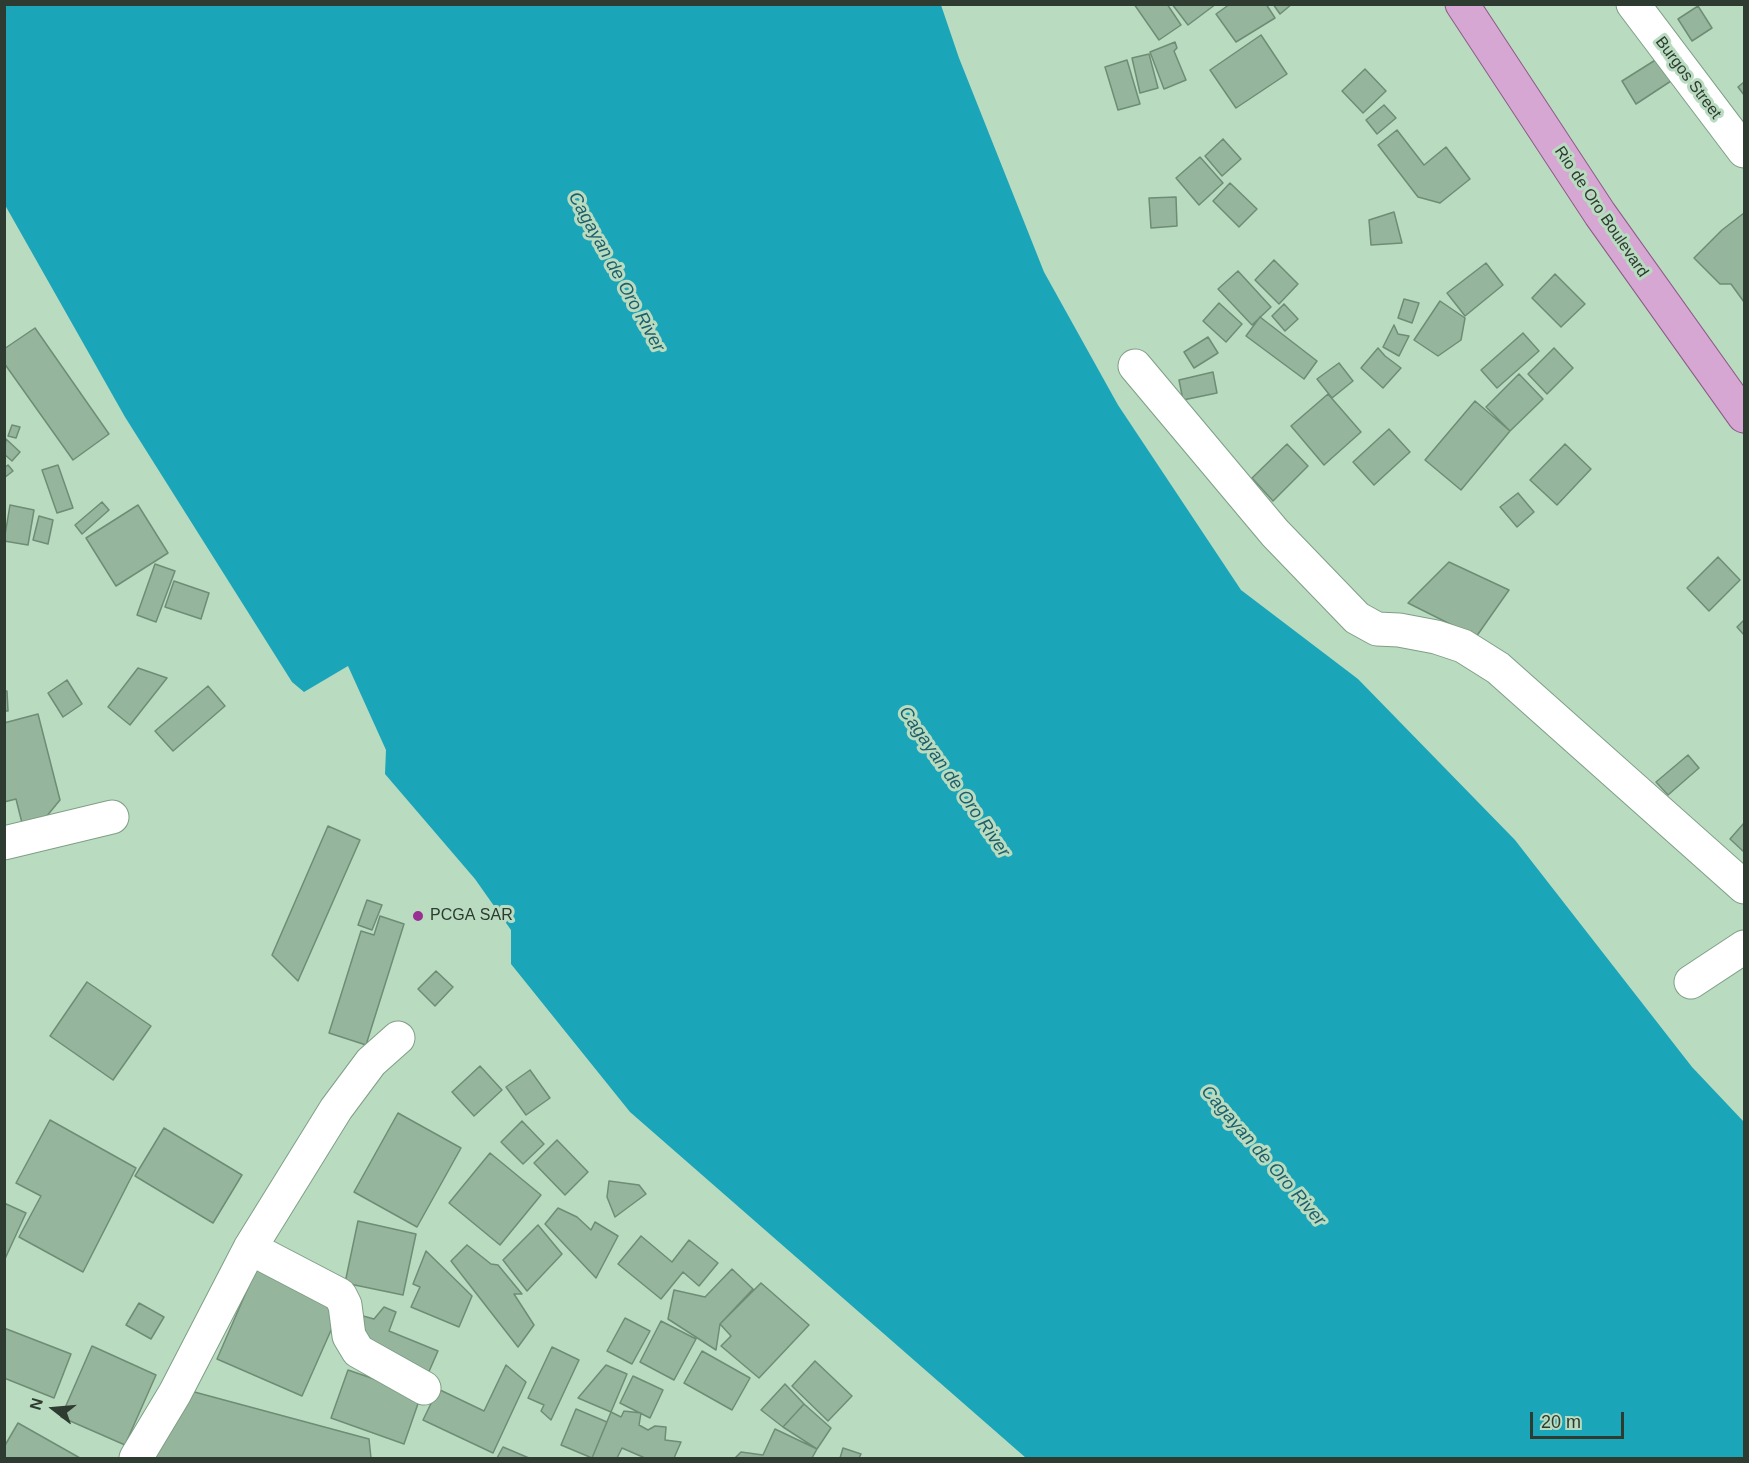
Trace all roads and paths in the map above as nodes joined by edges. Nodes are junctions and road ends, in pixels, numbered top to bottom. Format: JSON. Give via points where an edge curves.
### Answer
{"nodes":[{"id":1,"x":1462,"y":4,"type":"edge"},
{"id":2,"x":1633,"y":4,"type":"edge"},
{"id":3,"x":1744,"y":151,"type":"edge"},
{"id":4,"x":1135,"y":366,"type":"dead end"},
{"id":5,"x":1744,"y":416,"type":"edge"},
{"id":6,"x":112,"y":817,"type":"dead end"},
{"id":7,"x":4,"y":843,"type":"edge"},
{"id":8,"x":1744,"y":887,"type":"edge"},
{"id":9,"x":1744,"y":947,"type":"edge"},
{"id":10,"x":1691,"y":982,"type":"dead end"},
{"id":11,"x":398,"y":1038,"type":"dead end"},
{"id":12,"x":250,"y":1248,"type":"junction"},
{"id":13,"x":424,"y":1388,"type":"dead end"},
{"id":14,"x":136,"y":1458,"type":"edge"}],
"edges":[{"from":1,"to":5,"type":"main road","name":"Rio de Oro Boulevard","via":[[1600,214]]},
{"from":2,"to":3,"type":"street","name":"Burgos Street"},
{"from":4,"to":8,"type":"street","via":[[1275,533],[1358,618],[1377,629],[1436,637],[1463,646],[1498,668]]},
{"from":6,"to":7,"type":"street"},
{"from":9,"to":10,"type":"street"},
{"from":11,"to":12,"type":"street","via":[[371,1062],[336,1109]]},
{"from":12,"to":13,"type":"street","via":[[339,1295],[345,1305],[349,1336],[358,1351]]},
{"from":12,"to":14,"type":"street","via":[[175,1393]]}]}
